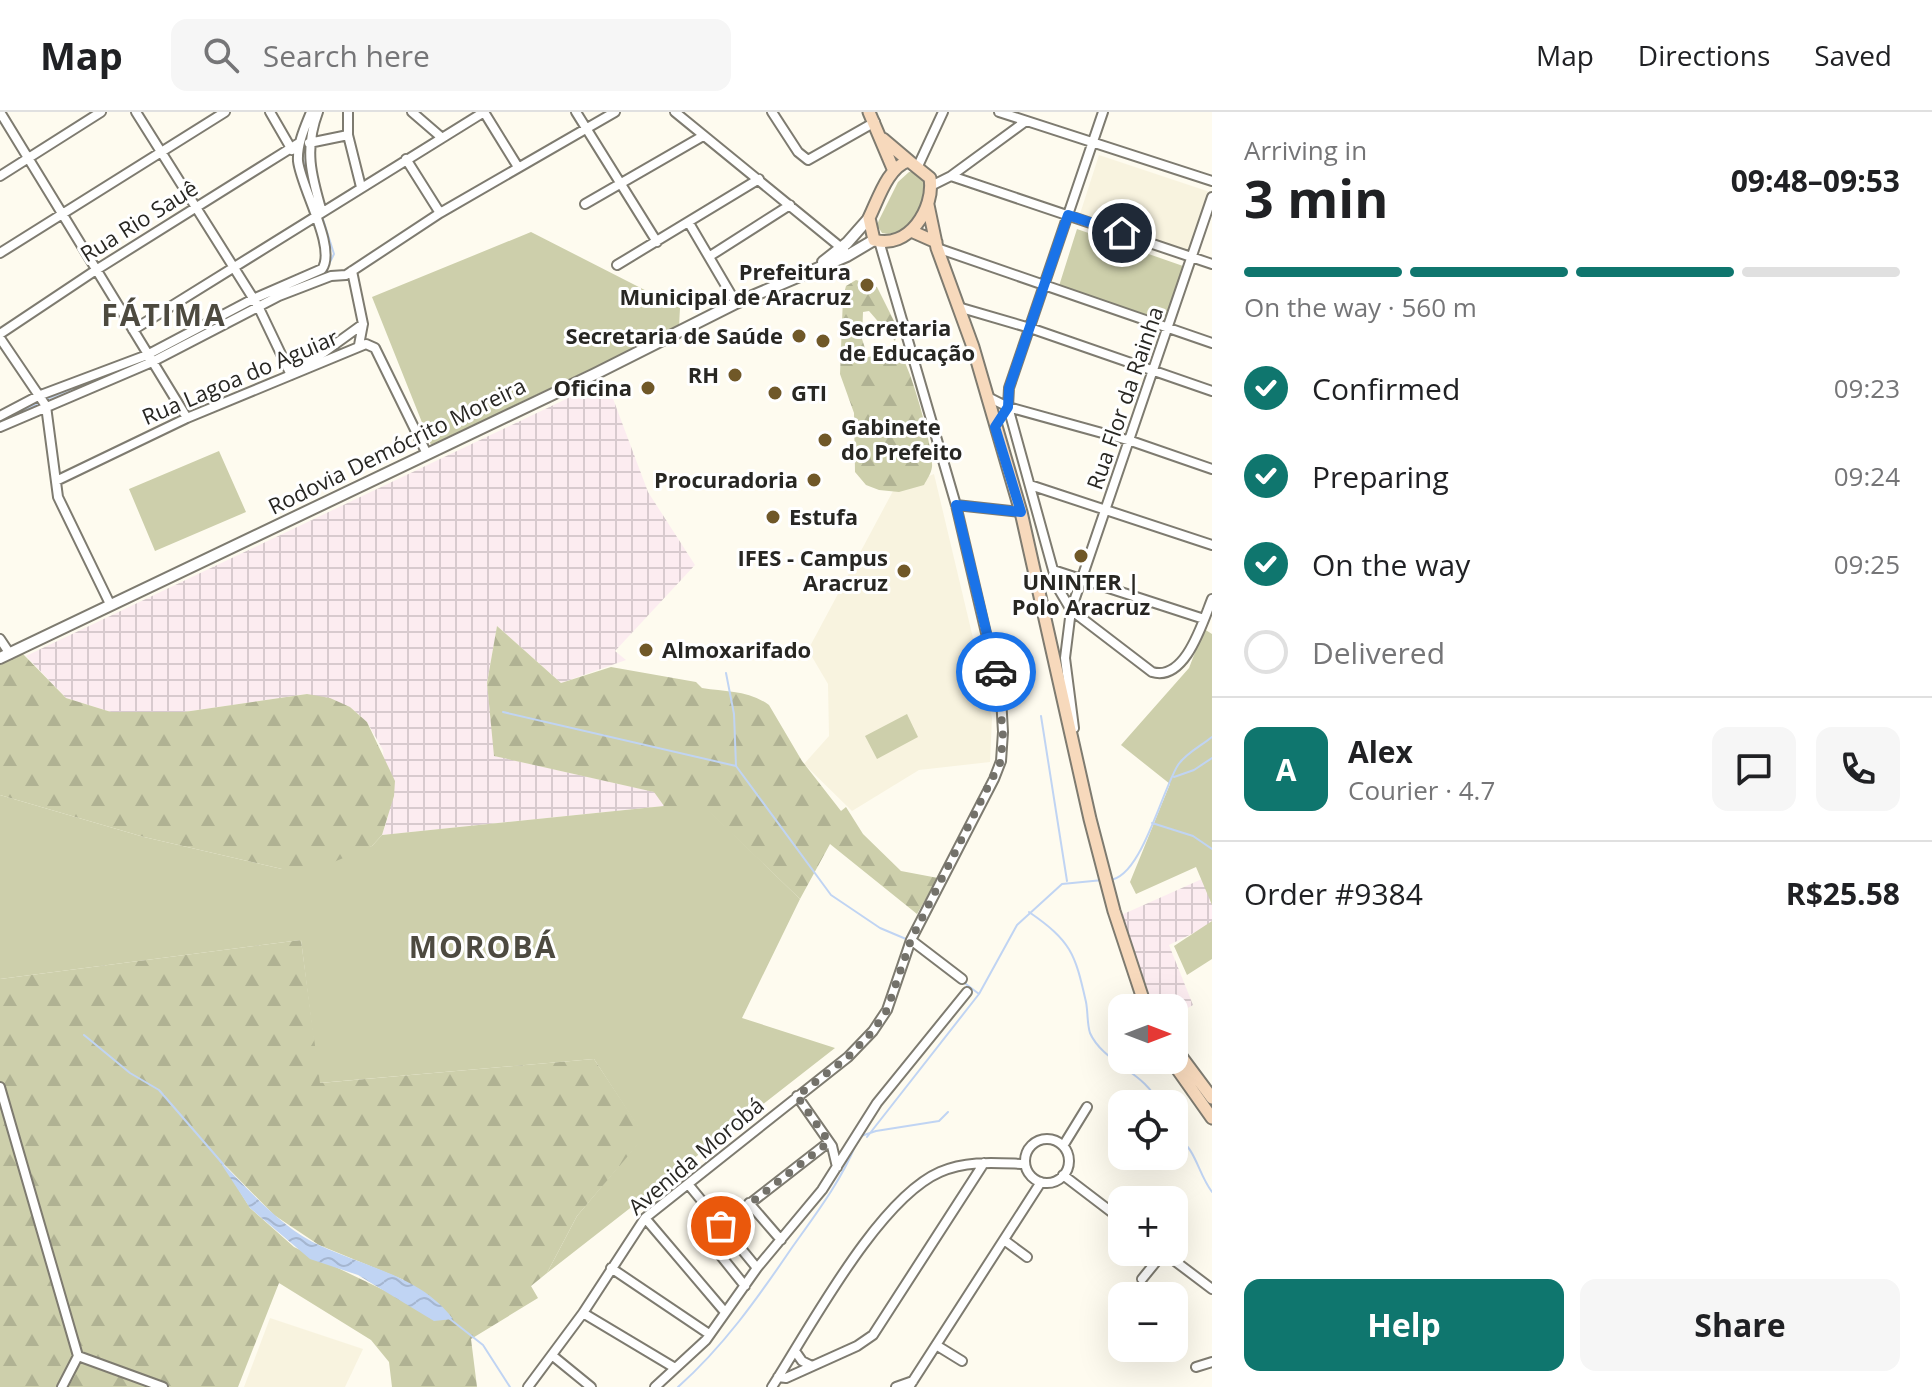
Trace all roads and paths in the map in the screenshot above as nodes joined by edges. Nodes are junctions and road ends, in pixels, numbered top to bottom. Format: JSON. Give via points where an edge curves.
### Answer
{"nodes":[{"id":1,"x":0,"y":112,"type":"edge"},
{"id":2,"x":101,"y":112,"type":"edge"},
{"id":3,"x":136,"y":112,"type":"edge"},
{"id":4,"x":225,"y":112,"type":"edge"},
{"id":5,"x":270,"y":112,"type":"edge"},
{"id":6,"x":311,"y":112,"type":"edge"},
{"id":7,"x":318,"y":112,"type":"edge"},
{"id":8,"x":348,"y":112,"type":"edge"},
{"id":9,"x":412,"y":112,"type":"edge"},
{"id":10,"x":484,"y":112,"type":"edge"},
{"id":11,"x":576,"y":112,"type":"edge"},
{"id":12,"x":615,"y":112,"type":"edge"},
{"id":13,"x":675,"y":112,"type":"edge"},
{"id":14,"x":772,"y":112,"type":"edge"},
{"id":15,"x":943,"y":112,"type":"edge"},
{"id":16,"x":999,"y":112,"type":"edge"},
{"id":17,"x":1103,"y":112,"type":"edge"},
{"id":18,"x":872,"y":117,"type":"edge"},
{"id":19,"x":1026,"y":121,"type":"junction"},
{"id":20,"x":586,"y":128,"type":"junction"},
{"id":21,"x":348,"y":135,"type":"junction"},
{"id":22,"x":703,"y":136,"type":"junction"},
{"id":23,"x":441,"y":137,"type":"junction"},
{"id":24,"x":883,"y":139,"type":"junction"},
{"id":25,"x":1093,"y":141,"type":"junction"},
{"id":26,"x":304,"y":142,"type":"junction"},
{"id":27,"x":292,"y":150,"type":"junction"},
{"id":28,"x":161,"y":153,"type":"junction"},
{"id":29,"x":28,"y":159,"type":"junction"},
{"id":30,"x":406,"y":159,"type":"junction"},
{"id":31,"x":913,"y":164,"type":"junction"},
{"id":32,"x":518,"y":167,"type":"junction"},
{"id":33,"x":894,"y":171,"type":"junction"},
{"id":34,"x":0,"y":176,"type":"edge"},
{"id":35,"x":951,"y":176,"type":"junction"},
{"id":36,"x":759,"y":179,"type":"junction"},
{"id":37,"x":1212,"y":181,"type":"edge"},
{"id":38,"x":620,"y":183,"type":"junction"},
{"id":39,"x":931,"y":186,"type":"junction"},
{"id":40,"x":361,"y":187,"type":"junction"},
{"id":41,"x":1212,"y":197,"type":"edge"},
{"id":42,"x":585,"y":204,"type":"dead end"},
{"id":43,"x":790,"y":205,"type":"junction"},
{"id":44,"x":928,"y":205,"type":"junction"},
{"id":45,"x":194,"y":207,"type":"junction"},
{"id":46,"x":60,"y":213,"type":"junction"},
{"id":47,"x":440,"y":213,"type":"junction"},
{"id":48,"x":319,"y":215,"type":"junction"},
{"id":49,"x":1068,"y":215,"type":"junction"},
{"id":50,"x":869,"y":218,"type":"junction"},
{"id":51,"x":689,"y":223,"type":"junction"},
{"id":52,"x":911,"y":231,"type":"junction"},
{"id":53,"x":876,"y":240,"type":"junction"},
{"id":54,"x":657,"y":242,"type":"junction"},
{"id":55,"x":937,"y":245,"type":"junction"},
{"id":56,"x":845,"y":252,"type":"junction"},
{"id":57,"x":0,"y":253,"type":"edge"},
{"id":58,"x":710,"y":256,"type":"junction"},
{"id":59,"x":1191,"y":257,"type":"junction"},
{"id":60,"x":1212,"y":264,"type":"edge"},
{"id":61,"x":617,"y":265,"type":"dead end"},
{"id":62,"x":232,"y":267,"type":"junction"},
{"id":63,"x":96,"y":270,"type":"junction"},
{"id":64,"x":352,"y":271,"type":"junction"},
{"id":65,"x":1044,"y":285,"type":"junction"},
{"id":66,"x":255,"y":303,"type":"junction"},
{"id":67,"x":736,"y":303,"type":"junction"},
{"id":68,"x":958,"y":307,"type":"junction"},
{"id":69,"x":363,"y":324,"type":"junction"},
{"id":70,"x":1030,"y":328,"type":"junction"},
{"id":71,"x":1168,"y":328,"type":"junction"},
{"id":72,"x":133,"y":330,"type":"junction"},
{"id":73,"x":0,"y":336,"type":"edge"},
{"id":74,"x":1212,"y":343,"type":"edge"},
{"id":75,"x":359,"y":345,"type":"junction"},
{"id":76,"x":150,"y":359,"type":"junction"},
{"id":77,"x":1153,"y":371,"type":"junction"},
{"id":78,"x":290,"y":373,"type":"junction"},
{"id":79,"x":1212,"y":391,"type":"edge"},
{"id":80,"x":38,"y":396,"type":"junction"},
{"id":81,"x":988,"y":397,"type":"junction"},
{"id":82,"x":46,"y":406,"type":"junction"},
{"id":83,"x":1008,"y":407,"type":"junction"},
{"id":84,"x":0,"y":416,"type":"edge"},
{"id":85,"x":187,"y":418,"type":"junction"},
{"id":86,"x":0,"y":427,"type":"edge"},
{"id":87,"x":995,"y":427,"type":"junction"},
{"id":88,"x":1131,"y":441,"type":"junction"},
{"id":89,"x":427,"y":454,"type":"junction"},
{"id":90,"x":1212,"y":469,"type":"edge"},
{"id":91,"x":56,"y":481,"type":"junction"},
{"id":92,"x":1030,"y":485,"type":"junction"},
{"id":93,"x":956,"y":505,"type":"junction"},
{"id":94,"x":1106,"y":511,"type":"junction"},
{"id":95,"x":1021,"y":512,"type":"junction"},
{"id":96,"x":1212,"y":545,"type":"edge"},
{"id":97,"x":1053,"y":570,"type":"junction"},
{"id":98,"x":1082,"y":581,"type":"junction"},
{"id":99,"x":1212,"y":599,"type":"edge"},
{"id":100,"x":110,"y":604,"type":"junction"},
{"id":101,"x":1071,"y":610,"type":"junction"},
{"id":102,"x":1204,"y":619,"type":"junction"},
{"id":103,"x":0,"y":639,"type":"edge"},
{"id":104,"x":5,"y":656,"type":"edge"},
{"id":105,"x":1071,"y":737,"type":"junction"},
{"id":106,"x":911,"y":940,"type":"junction"},
{"id":107,"x":962,"y":979,"type":"dead end"},
{"id":108,"x":967,"y":992,"type":"dead end"},
{"id":109,"x":1142,"y":994,"type":"edge"},
{"id":110,"x":1188,"y":1066,"type":"edge"},
{"id":111,"x":1181,"y":1074,"type":"edge"},
{"id":112,"x":0,"y":1087,"type":"edge"},
{"id":113,"x":797,"y":1096,"type":"junction"},
{"id":114,"x":1212,"y":1098,"type":"edge"},
{"id":115,"x":1087,"y":1107,"type":"dead end"},
{"id":116,"x":1212,"y":1118,"type":"edge"},
{"id":117,"x":829,"y":1142,"type":"junction"},
{"id":118,"x":1063,"y":1146,"type":"junction"},
{"id":119,"x":984,"y":1163,"type":"junction"},
{"id":120,"x":1025,"y":1164,"type":"junction"},
{"id":121,"x":959,"y":1165,"type":"junction"},
{"id":122,"x":837,"y":1167,"type":"junction"},
{"id":123,"x":1063,"y":1175,"type":"junction"},
{"id":124,"x":972,"y":1179,"type":"junction"},
{"id":125,"x":1041,"y":1182,"type":"junction"},
{"id":126,"x":688,"y":1184,"type":"junction"},
{"id":127,"x":749,"y":1203,"type":"junction"},
{"id":128,"x":1108,"y":1209,"type":"edge"},
{"id":129,"x":645,"y":1218,"type":"junction"},
{"id":130,"x":721,"y":1226,"type":"junction"},
{"id":131,"x":781,"y":1240,"type":"junction"},
{"id":132,"x":1004,"y":1240,"type":"junction"},
{"id":133,"x":717,"y":1251,"type":"dead end"},
{"id":134,"x":1027,"y":1257,"type":"dead end"},
{"id":135,"x":1153,"y":1266,"type":"edge"},
{"id":136,"x":1182,"y":1266,"type":"edge"},
{"id":137,"x":611,"y":1268,"type":"junction"},
{"id":138,"x":757,"y":1268,"type":"junction"},
{"id":139,"x":1142,"y":1279,"type":"dead end"},
{"id":140,"x":745,"y":1286,"type":"junction"},
{"id":141,"x":1212,"y":1289,"type":"edge"},
{"id":142,"x":724,"y":1311,"type":"junction"},
{"id":143,"x":583,"y":1313,"type":"junction"},
{"id":144,"x":709,"y":1334,"type":"junction"},
{"id":145,"x":936,"y":1345,"type":"junction"},
{"id":146,"x":795,"y":1351,"type":"junction"},
{"id":147,"x":78,"y":1356,"type":"junction"},
{"id":148,"x":553,"y":1356,"type":"junction"},
{"id":149,"x":962,"y":1361,"type":"dead end"},
{"id":150,"x":1212,"y":1362,"type":"edge"},
{"id":151,"x":812,"y":1366,"type":"junction"},
{"id":152,"x":1196,"y":1367,"type":"dead end"},
{"id":153,"x":675,"y":1368,"type":"junction"},
{"id":154,"x":778,"y":1377,"type":"junction"},
{"id":155,"x":911,"y":1384,"type":"edge"},
{"id":156,"x":62,"y":1387,"type":"edge"},
{"id":157,"x":163,"y":1387,"type":"edge"},
{"id":158,"x":528,"y":1387,"type":"edge"},
{"id":159,"x":591,"y":1387,"type":"edge"},
{"id":160,"x":655,"y":1387,"type":"edge"},
{"id":161,"x":772,"y":1387,"type":"edge"},
{"id":162,"x":896,"y":1387,"type":"edge"}],
"edges":[{"from":1,"to":29,"type":"street"},
{"from":2,"to":29,"type":"street"},
{"from":3,"to":28,"type":"street"},
{"from":4,"to":28,"type":"street"},
{"from":5,"to":27,"type":"street"},
{"from":6,"to":26,"type":"street"},
{"from":7,"to":26,"type":"street"},
{"from":8,"to":21,"type":"street"},
{"from":9,"to":23,"type":"street"},
{"from":10,"to":23,"type":"street"},
{"from":10,"to":32,"type":"street"},
{"from":11,"to":20,"type":"street"},
{"from":12,"to":20,"type":"street"},
{"from":13,"to":22,"type":"street"},
{"from":14,"to":18,"type":"street","via":[[808,160]]},
{"from":15,"to":31,"type":"street"},
{"from":16,"to":19,"type":"street"},
{"from":17,"to":25,"type":"street"},
{"from":18,"to":24,"type":"main road"},
{"from":19,"to":25,"type":"street"},
{"from":19,"to":35,"type":"street"},
{"from":20,"to":32,"type":"street"},
{"from":20,"to":38,"type":"street"},
{"from":21,"to":26,"type":"street"},
{"from":21,"to":40,"type":"street"},
{"from":22,"to":36,"type":"street"},
{"from":22,"to":38,"type":"street"},
{"from":23,"to":30,"type":"street"},
{"from":24,"to":31,"type":"main road"},
{"from":24,"to":33,"type":"main road"},
{"from":25,"to":37,"type":"street"},
{"from":25,"to":49,"type":"street"},
{"from":26,"to":27,"type":"street","name":"Rua Rio Sauê"},
{"from":26,"to":48,"type":"street","via":[[298,160]]},
{"from":27,"to":45,"type":"street","name":"Rua Rio Sauê"},
{"from":28,"to":45,"type":"street"},
{"from":28,"to":46,"type":"street"},
{"from":29,"to":34,"type":"street"},
{"from":29,"to":46,"type":"street"},
{"from":30,"to":40,"type":"street"},
{"from":30,"to":47,"type":"street"},
{"from":31,"to":33,"type":"main road","via":[[900,163]]},
{"from":31,"to":39,"type":"main road","via":[[930,178]]},
{"from":32,"to":47,"type":"street"},
{"from":33,"to":50,"type":"main road"},
{"from":35,"to":39,"type":"street"},
{"from":35,"to":49,"type":"street"},
{"from":36,"to":43,"type":"street"},
{"from":36,"to":51,"type":"street"},
{"from":38,"to":42,"type":"street"},
{"from":38,"to":54,"type":"street"},
{"from":39,"to":44,"type":"main road"},
{"from":40,"to":48,"type":"street"},
{"from":41,"to":59,"type":"street","name":"Rua Flor da Rainha"},
{"from":43,"to":56,"type":"street"},
{"from":43,"to":58,"type":"street"},
{"from":44,"to":52,"type":"main road"},
{"from":44,"to":55,"type":"main road"},
{"from":45,"to":62,"type":"street"},
{"from":45,"to":63,"type":"street","name":"Rua Rio Sauê"},
{"from":46,"to":57,"type":"street"},
{"from":46,"to":63,"type":"street"},
{"from":47,"to":64,"type":"street"},
{"from":48,"to":62,"type":"street"},
{"from":48,"to":66,"type":"street","via":[[327,249],[322,269]]},
{"from":49,"to":59,"type":"street"},
{"from":49,"to":65,"type":"street"},
{"from":50,"to":53,"type":"main road"},
{"from":50,"to":56,"type":"street","name":"Rodovia Demócrito Moreira"},
{"from":51,"to":54,"type":"street"},
{"from":51,"to":58,"type":"street"},
{"from":52,"to":53,"type":"main road","via":[[895,241]]},
{"from":52,"to":55,"type":"main road"},
{"from":53,"to":56,"type":"street","name":"Rodovia Demócrito Moreira"},
{"from":53,"to":93,"type":"street","name":"Avenida Morobá"},
{"from":54,"to":61,"type":"street"},
{"from":55,"to":65,"type":"street"},
{"from":55,"to":68,"type":"main road"},
{"from":56,"to":67,"type":"street","name":"Rodovia Demócrito Moreira"},
{"from":58,"to":67,"type":"street"},
{"from":59,"to":60,"type":"street"},
{"from":59,"to":71,"type":"street","name":"Rua Flor da Rainha"},
{"from":62,"to":66,"type":"street"},
{"from":62,"to":72,"type":"street"},
{"from":63,"to":72,"type":"street"},
{"from":63,"to":73,"type":"street","name":"Rua Rio Sauê"},
{"from":64,"to":66,"type":"street"},
{"from":64,"to":69,"type":"street"},
{"from":65,"to":70,"type":"street"},
{"from":65,"to":71,"type":"street"},
{"from":66,"to":76,"type":"street"},
{"from":66,"to":78,"type":"street"},
{"from":67,"to":89,"type":"street","name":"Rodovia Demócrito Moreira"},
{"from":68,"to":70,"type":"street"},
{"from":68,"to":81,"type":"main road"},
{"from":69,"to":75,"type":"street"},
{"from":69,"to":78,"type":"street"},
{"from":70,"to":77,"type":"street"},
{"from":70,"to":83,"type":"street","via":[[1009,388]]},
{"from":71,"to":74,"type":"street"},
{"from":71,"to":77,"type":"street","name":"Rua Flor da Rainha"},
{"from":72,"to":76,"type":"street"},
{"from":73,"to":80,"type":"street"},
{"from":75,"to":78,"type":"street","name":"Rua Lagoa do Aguiar"},
{"from":75,"to":89,"type":"street","name":"Rua Lagoa do Aguiar","via":[[375,348]]},
{"from":76,"to":80,"type":"street"},
{"from":76,"to":82,"type":"street"},
{"from":76,"to":85,"type":"street"},
{"from":77,"to":79,"type":"street"},
{"from":77,"to":88,"type":"street","name":"Rua Flor da Rainha"},
{"from":78,"to":85,"type":"street","name":"Rua Lagoa do Aguiar"},
{"from":80,"to":82,"type":"street"},
{"from":80,"to":84,"type":"street"},
{"from":81,"to":83,"type":"street"},
{"from":81,"to":87,"type":"main road"},
{"from":82,"to":86,"type":"street"},
{"from":82,"to":91,"type":"street"},
{"from":83,"to":87,"type":"street"},
{"from":83,"to":88,"type":"street"},
{"from":83,"to":92,"type":"street"},
{"from":85,"to":91,"type":"street","name":"Rua Lagoa do Aguiar"},
{"from":87,"to":95,"type":"main road"},
{"from":88,"to":90,"type":"street"},
{"from":88,"to":94,"type":"street","name":"Rua Flor da Rainha"},
{"from":89,"to":100,"type":"street","name":"Rodovia Demócrito Moreira"},
{"from":91,"to":100,"type":"street","via":[[58,497]]},
{"from":92,"to":94,"type":"street"},
{"from":92,"to":97,"type":"street"},
{"from":93,"to":95,"type":"street"},
{"from":93,"to":106,"type":"street","name":"Avenida Morobá","via":[[1001,697],[1001,761]]},
{"from":94,"to":96,"type":"street"},
{"from":94,"to":98,"type":"street","name":"Rua Flor da Rainha"},
{"from":95,"to":105,"type":"main road"},
{"from":97,"to":98,"type":"street"},
{"from":97,"to":101,"type":"street"},
{"from":98,"to":101,"type":"street","name":"Rua Flor da Rainha"},
{"from":98,"to":102,"type":"street"},
{"from":99,"to":102,"type":"street"},
{"from":100,"to":104,"type":"street","name":"Rodovia Demócrito Moreira"},
{"from":101,"to":102,"type":"street","via":[[1152,672],[1173,672]]},
{"from":101,"to":105,"type":"street","name":"Rua Flor da Rainha","via":[[1065,640]]},
{"from":103,"to":104,"type":"street"},
{"from":105,"to":109,"type":"main road","via":[[1114,911]]},
{"from":106,"to":107,"type":"street"},
{"from":106,"to":113,"type":"street","name":"Avenida Morobá","via":[[896,991],[873,1031]]},
{"from":108,"to":122,"type":"street","via":[[877,1103]]},
{"from":110,"to":114,"type":"main road"},
{"from":111,"to":116,"type":"main road"},
{"from":112,"to":147,"type":"street"},
{"from":113,"to":117,"type":"street"},
{"from":113,"to":126,"type":"street","name":"Avenida Morobá"},
{"from":115,"to":118,"type":"street"},
{"from":117,"to":122,"type":"street"},
{"from":117,"to":127,"type":"street"},
{"from":118,"to":120,"type":"street","via":[[1040,1139],[1030,1146]]},
{"from":118,"to":123,"type":"street","via":[[1068,1163]]},
{"from":119,"to":120,"type":"street"},
{"from":119,"to":121,"type":"street"},
{"from":119,"to":124,"type":"street"},
{"from":120,"to":125,"type":"street"},
{"from":121,"to":124,"type":"street"},
{"from":121,"to":146,"type":"street","via":[[931,1176],[885,1215]]},
{"from":122,"to":131,"type":"street"},
{"from":123,"to":125,"type":"street"},
{"from":123,"to":128,"type":"street"},
{"from":124,"to":151,"type":"street","via":[[873,1335]]},
{"from":125,"to":132,"type":"street"},
{"from":126,"to":129,"type":"street","name":"Avenida Morobá"},
{"from":126,"to":130,"type":"street"},
{"from":127,"to":130,"type":"street"},
{"from":127,"to":131,"type":"street"},
{"from":129,"to":137,"type":"street","name":"Avenida Morobá"},
{"from":129,"to":142,"type":"street"},
{"from":130,"to":138,"type":"street"},
{"from":131,"to":138,"type":"street"},
{"from":132,"to":134,"type":"street"},
{"from":132,"to":145,"type":"street"},
{"from":133,"to":140,"type":"street"},
{"from":135,"to":139,"type":"street"},
{"from":136,"to":141,"type":"street"},
{"from":137,"to":143,"type":"street","name":"Avenida Morobá"},
{"from":137,"to":144,"type":"street"},
{"from":138,"to":140,"type":"street"},
{"from":140,"to":142,"type":"street"},
{"from":142,"to":144,"type":"street"},
{"from":143,"to":148,"type":"street","name":"Avenida Morobá"},
{"from":143,"to":153,"type":"street"},
{"from":144,"to":153,"type":"street"},
{"from":145,"to":149,"type":"street"},
{"from":145,"to":155,"type":"street"},
{"from":146,"to":151,"type":"street"},
{"from":146,"to":154,"type":"street"},
{"from":147,"to":156,"type":"street"},
{"from":147,"to":157,"type":"street"},
{"from":148,"to":158,"type":"street","name":"Avenida Morobá"},
{"from":148,"to":159,"type":"street"},
{"from":150,"to":152,"type":"street"},
{"from":151,"to":154,"type":"street"},
{"from":153,"to":160,"type":"street"},
{"from":154,"to":161,"type":"street"},
{"from":155,"to":162,"type":"street"}]}
